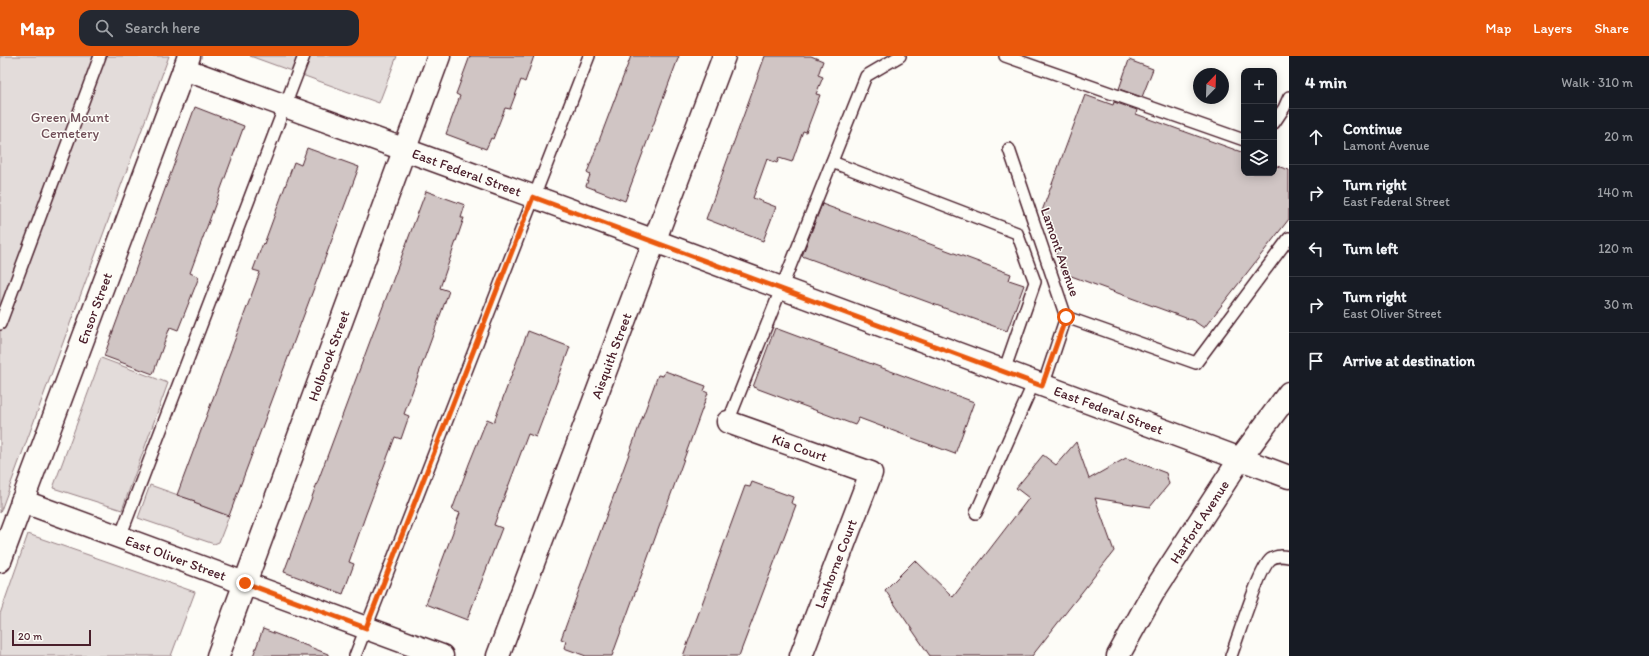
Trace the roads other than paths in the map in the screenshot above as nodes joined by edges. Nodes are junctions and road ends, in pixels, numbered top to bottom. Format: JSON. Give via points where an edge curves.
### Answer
{"nodes":[{"id":1,"x":100,"y":56,"type":"edge"},
{"id":2,"x":304,"y":56,"type":"edge"},
{"id":3,"x":439,"y":56,"type":"edge"},
{"id":4,"x":589,"y":56,"type":"edge"},
{"id":5,"x":724,"y":56,"type":"edge"},
{"id":6,"x":900,"y":56,"type":"edge"},
{"id":7,"x":1005,"y":56,"type":"edge"},
{"id":8,"x":187,"y":62,"type":"edge"},
{"id":9,"x":1289,"y":97,"type":"edge"},
{"id":10,"x":286,"y":106,"type":"junction"},
{"id":11,"x":1277,"y":118,"type":"edge"},
{"id":12,"x":1241,"y":139,"type":"edge"},
{"id":13,"x":404,"y":149,"type":"junction"},
{"id":14,"x":1009,"y":150,"type":"dead end"},
{"id":15,"x":832,"y":162,"type":"junction"},
{"id":16,"x":533,"y":197,"type":"junction"},
{"id":17,"x":1289,"y":238,"type":"edge"},
{"id":18,"x":655,"y":241,"type":"junction"},
{"id":19,"x":780,"y":288,"type":"junction"},
{"id":20,"x":1066,"y":317,"type":"junction"},
{"id":21,"x":0,"y":324,"type":"edge"},
{"id":22,"x":1004,"y":371,"type":"junction"},
{"id":23,"x":1038,"y":384,"type":"junction"},
{"id":24,"x":1289,"y":393,"type":"edge"},
{"id":25,"x":728,"y":422,"type":"joint"},
{"id":26,"x":1240,"y":459,"type":"junction"},
{"id":27,"x":871,"y":472,"type":"joint"},
{"id":28,"x":1289,"y":477,"type":"edge"},
{"id":29,"x":22,"y":501,"type":"junction"},
{"id":30,"x":976,"y":513,"type":"dead end"},
{"id":31,"x":120,"y":537,"type":"junction"},
{"id":32,"x":1289,"y":557,"type":"edge"},
{"id":33,"x":0,"y":561,"type":"edge"},
{"id":34,"x":245,"y":583,"type":"junction"},
{"id":35,"x":366,"y":628,"type":"junction"},
{"id":36,"x":1121,"y":655,"type":"edge"},
{"id":37,"x":218,"y":656,"type":"edge"},
{"id":38,"x":355,"y":656,"type":"edge"},
{"id":39,"x":442,"y":656,"type":"edge"},
{"id":40,"x":498,"y":656,"type":"edge"},
{"id":41,"x":801,"y":656,"type":"edge"},
{"id":42,"x":1231,"y":656,"type":"edge"}],
"edges":[{"from":1,"to":21,"type":"lane"},
{"from":2,"to":10,"type":"lane"},
{"from":3,"to":13,"type":"street","name":"Holbrook Street"},
{"from":4,"to":16,"type":"lane"},
{"from":5,"to":18,"type":"street","name":"Aisquith Street"},
{"from":6,"to":15,"type":"lane","via":[[866,76]]},
{"from":7,"to":12,"type":"lane"},
{"from":8,"to":10,"type":"street","name":"East Federal Street"},
{"from":8,"to":29,"type":"street","name":"Ensor Street"},
{"from":9,"to":11,"type":"lane"},
{"from":10,"to":13,"type":"street","name":"East Federal Street"},
{"from":10,"to":31,"type":"lane"},
{"from":13,"to":16,"type":"street","name":"East Federal Street"},
{"from":13,"to":34,"type":"street","name":"Holbrook Street"},
{"from":14,"to":20,"type":"lane","name":"Lamont Avenue"},
{"from":15,"to":19,"type":"lane"},
{"from":15,"to":22,"type":"lane","via":[[1017,233],[1035,282]]},
{"from":16,"to":18,"type":"street","name":"East Federal Street"},
{"from":16,"to":35,"type":"lane"},
{"from":17,"to":20,"type":"lane","via":[[1196,363]]},
{"from":18,"to":19,"type":"street","name":"East Federal Street"},
{"from":18,"to":40,"type":"street","name":"Aisquith Street"},
{"from":19,"to":22,"type":"street","name":"East Federal Street"},
{"from":19,"to":25,"type":"lane"},
{"from":20,"to":23,"type":"lane","name":"Lamont Avenue"},
{"from":22,"to":23,"type":"street","name":"East Federal Street"},
{"from":23,"to":26,"type":"street","name":"East Federal Street"},
{"from":23,"to":30,"type":"lane","name":"Lamont Avenue"},
{"from":24,"to":26,"type":"street","name":"Harford Avenue"},
{"from":25,"to":27,"type":"street","name":"Kia Court"},
{"from":26,"to":28,"type":"street","name":"East Federal Street"},
{"from":26,"to":36,"type":"street","name":"Harford Avenue","via":[[1153,593]]},
{"from":27,"to":41,"type":"street","name":"Lanhorne Court"},
{"from":29,"to":31,"type":"street","name":"East Oliver Street"},
{"from":29,"to":33,"type":"street","name":"Ensor Street"},
{"from":31,"to":34,"type":"street","name":"East Oliver Street"},
{"from":32,"to":42,"type":"lane","via":[[1280,555],[1271,559],[1261,574]]},
{"from":34,"to":35,"type":"street","name":"East Oliver Street"},
{"from":34,"to":37,"type":"street","name":"Holbrook Street"},
{"from":35,"to":38,"type":"lane"},
{"from":35,"to":39,"type":"street","name":"East Oliver Street"}]}
